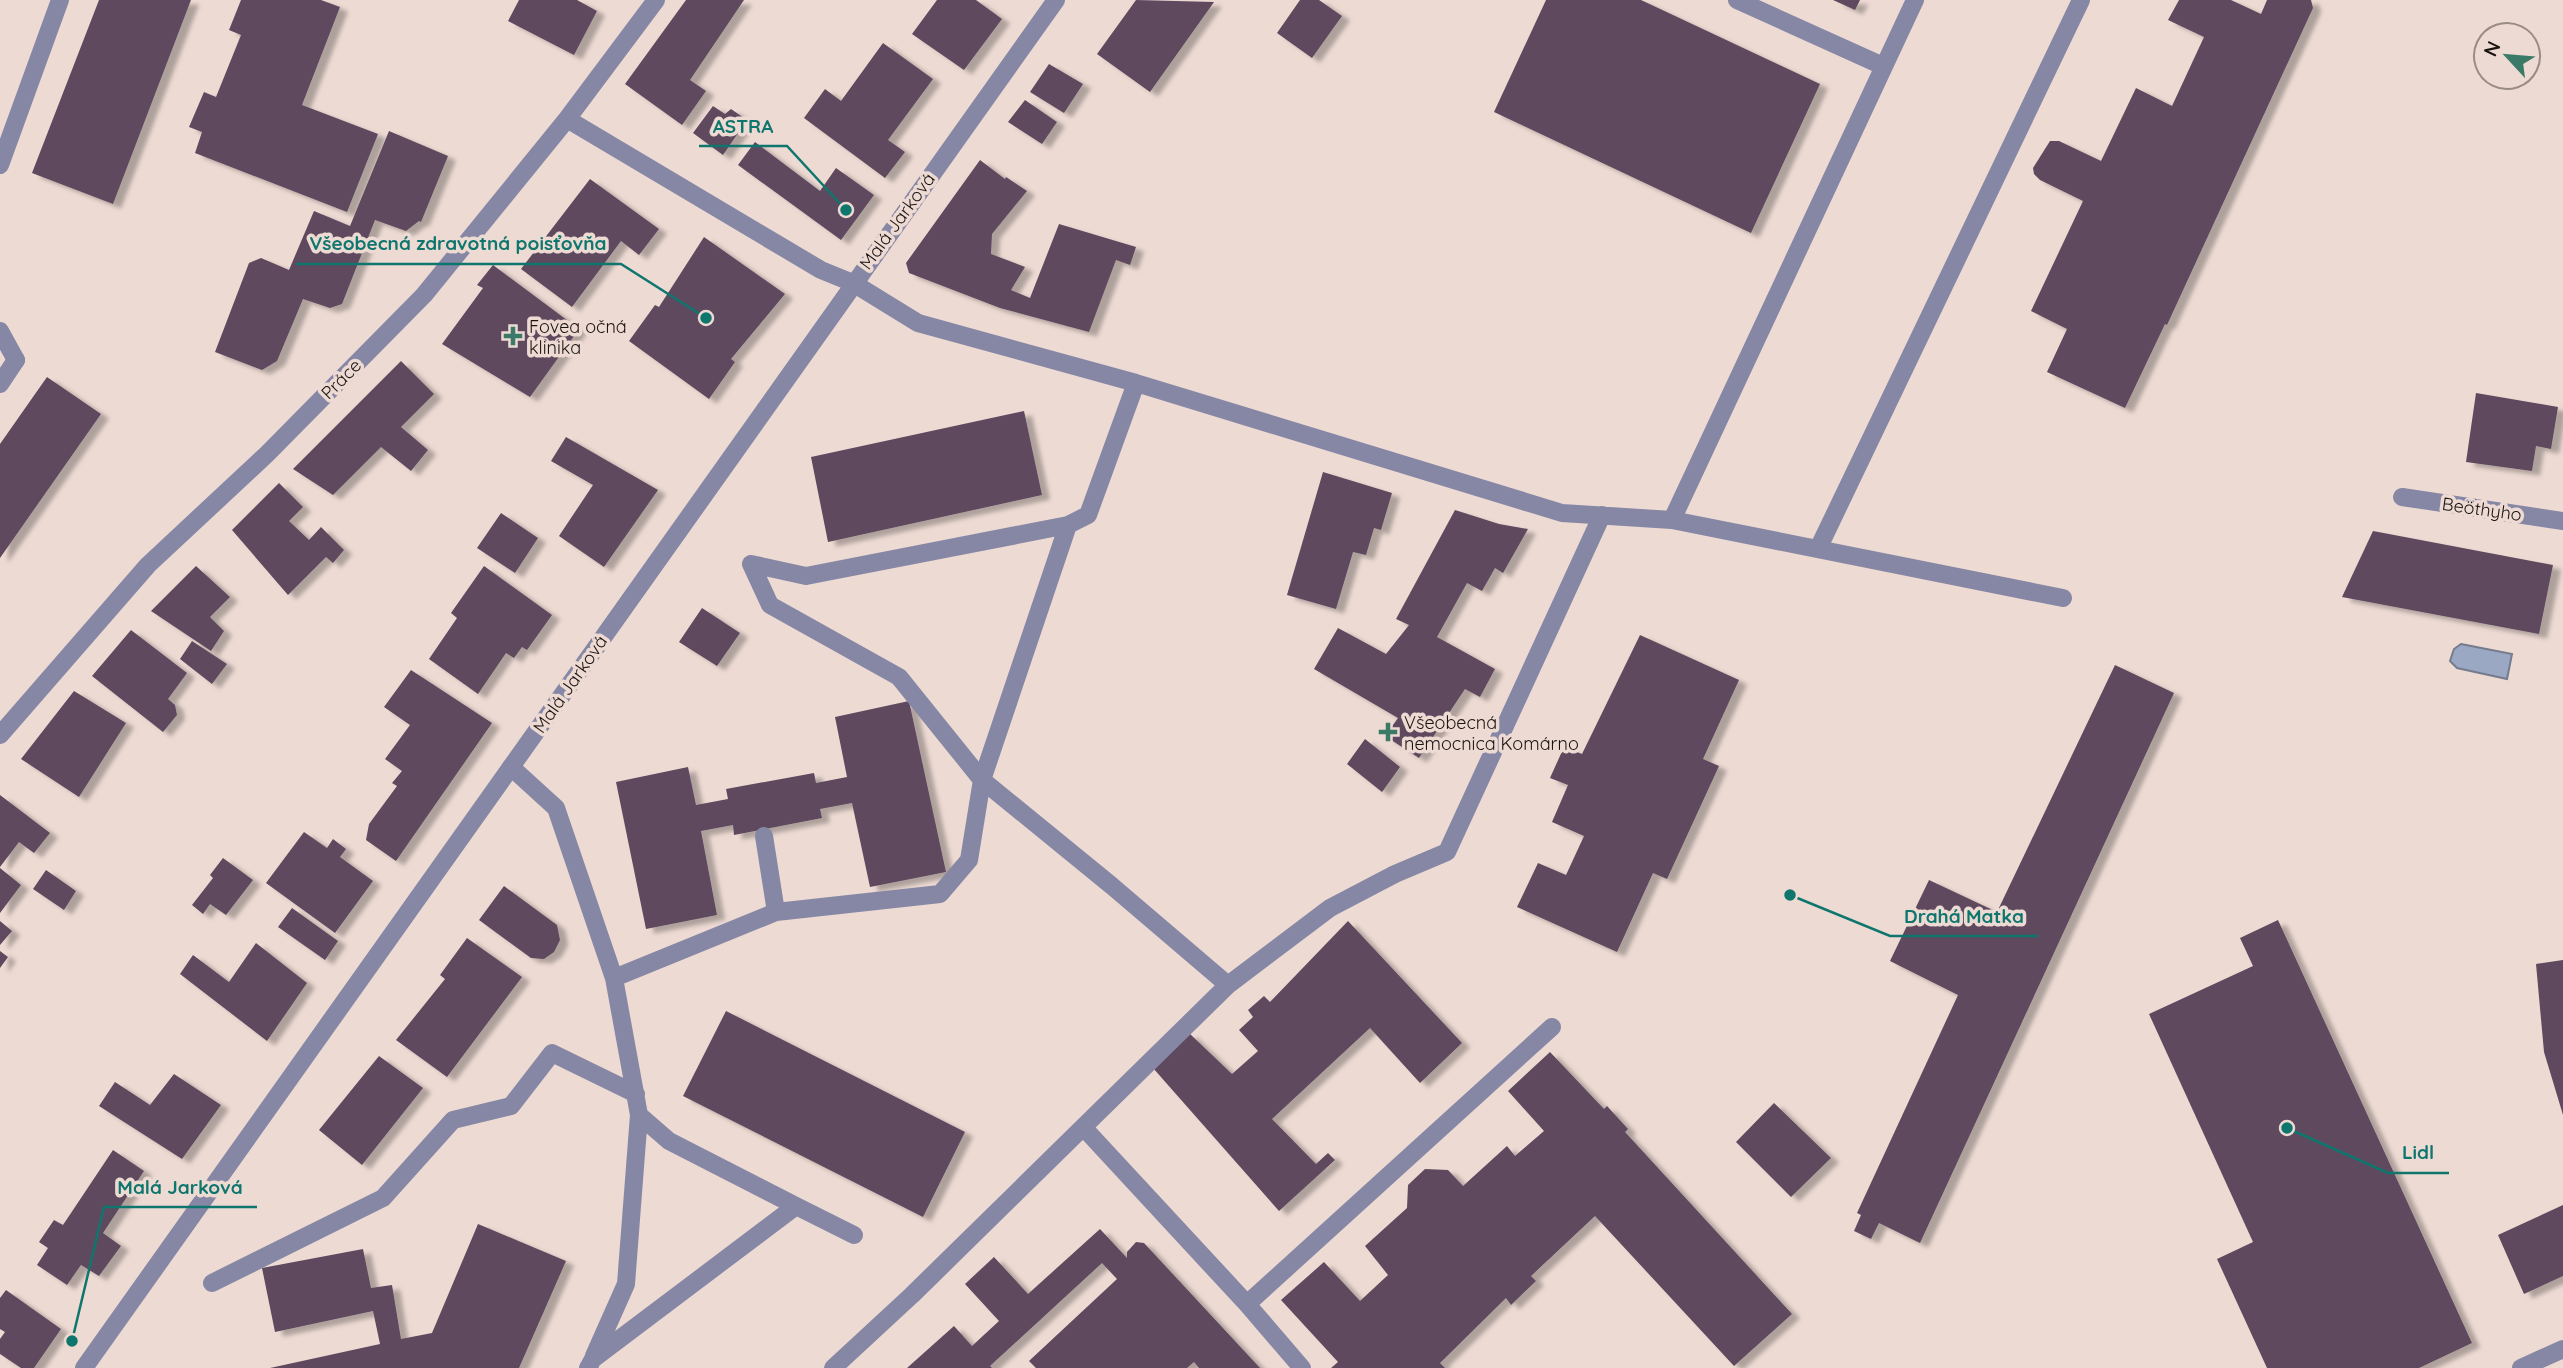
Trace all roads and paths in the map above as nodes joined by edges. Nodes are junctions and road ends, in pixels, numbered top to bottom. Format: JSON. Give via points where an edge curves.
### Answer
{"nodes":[{"id":1,"x":60,"y":0,"type":"edge"},
{"id":2,"x":656,"y":0,"type":"edge"},
{"id":3,"x":1056,"y":0,"type":"edge"},
{"id":4,"x":1737,"y":0,"type":"edge"},
{"id":5,"x":1915,"y":0,"type":"edge"},
{"id":6,"x":2081,"y":0,"type":"edge"},
{"id":7,"x":1883,"y":66,"type":"junction"},
{"id":8,"x":568,"y":119,"type":"junction"},
{"id":9,"x":0,"y":165,"type":"edge"},
{"id":10,"x":853,"y":284,"type":"junction"},
{"id":11,"x":0,"y":331,"type":"edge"},
{"id":12,"x":1136,"y":383,"type":"junction"},
{"id":13,"x":0,"y":384,"type":"edge"},
{"id":14,"x":2402,"y":498,"type":"dead end"},
{"id":15,"x":1602,"y":515,"type":"junction"},
{"id":16,"x":1672,"y":520,"type":"junction"},
{"id":17,"x":2563,"y":521,"type":"edge"},
{"id":18,"x":1068,"y":524,"type":"junction"},
{"id":19,"x":1818,"y":549,"type":"junction"},
{"id":20,"x":2063,"y":598,"type":"dead end"},
{"id":21,"x":0,"y":735,"type":"edge"},
{"id":22,"x":511,"y":767,"type":"junction"},
{"id":23,"x":982,"y":780,"type":"junction"},
{"id":24,"x":764,"y":836,"type":"dead end"},
{"id":25,"x":776,"y":912,"type":"junction"},
{"id":26,"x":614,"y":978,"type":"junction"},
{"id":27,"x":1228,"y":985,"type":"junction"},
{"id":28,"x":1552,"y":1027,"type":"dead end"},
{"id":29,"x":636,"y":1094,"type":"junction"},
{"id":30,"x":639,"y":1115,"type":"junction"},
{"id":31,"x":1084,"y":1128,"type":"junction"},
{"id":32,"x":796,"y":1206,"type":"junction"},
{"id":33,"x":855,"y":1236,"type":"dead end"},
{"id":34,"x":212,"y":1283,"type":"dead end"},
{"id":35,"x":1247,"y":1304,"type":"junction"},
{"id":36,"x":2563,"y":1349,"type":"edge"},
{"id":37,"x":590,"y":1364,"type":"edge"},
{"id":38,"x":84,"y":1368,"type":"edge"},
{"id":39,"x":833,"y":1368,"type":"edge"},
{"id":40,"x":1302,"y":1368,"type":"edge"},
{"id":41,"x":2521,"y":1368,"type":"edge"}],
"edges":[{"from":1,"to":9,"type":"street"},
{"from":2,"to":8,"type":"street","name":"Práce"},
{"from":3,"to":10,"type":"street","name":"Malá Jarková"},
{"from":4,"to":7,"type":"street"},
{"from":5,"to":7,"type":"street"},
{"from":6,"to":19,"type":"street"},
{"from":7,"to":16,"type":"street"},
{"from":8,"to":10,"type":"street","via":[[821,270]]},
{"from":8,"to":21,"type":"street","name":"Práce","via":[[424,295],[267,454],[148,565]]},
{"from":10,"to":12,"type":"street","via":[[918,323]]},
{"from":10,"to":22,"type":"street","name":"Malá Jarková"},
{"from":11,"to":13,"type":"street","via":[[16,360]]},
{"from":12,"to":15,"type":"street","via":[[1562,513]]},
{"from":12,"to":18,"type":"street","via":[[1088,515]]},
{"from":14,"to":17,"type":"street","name":"Beöthyho"},
{"from":15,"to":16,"type":"street"},
{"from":15,"to":27,"type":"street","via":[[1447,852],[1330,908]]},
{"from":16,"to":19,"type":"street"},
{"from":18,"to":23,"type":"street"},
{"from":18,"to":23,"type":"street","via":[[806,576],[751,564],[770,605],[900,677]]},
{"from":19,"to":20,"type":"street"},
{"from":22,"to":26,"type":"street","via":[[556,808]]},
{"from":22,"to":38,"type":"street","name":"Malá Jarková"},
{"from":23,"to":25,"type":"street","via":[[969,860],[940,894]]},
{"from":23,"to":27,"type":"street"},
{"from":24,"to":25,"type":"street"},
{"from":25,"to":26,"type":"street"},
{"from":26,"to":29,"type":"street"},
{"from":27,"to":31,"type":"street"},
{"from":28,"to":35,"type":"street"},
{"from":29,"to":30,"type":"street"},
{"from":29,"to":34,"type":"street","via":[[552,1053],[511,1106],[453,1120],[383,1198]]},
{"from":30,"to":32,"type":"street","via":[[669,1141]]},
{"from":30,"to":37,"type":"street","via":[[626,1284]]},
{"from":31,"to":35,"type":"street"},
{"from":31,"to":39,"type":"street"},
{"from":32,"to":33,"type":"street"},
{"from":32,"to":37,"type":"street"},
{"from":35,"to":40,"type":"street"},
{"from":36,"to":41,"type":"street"}]}
